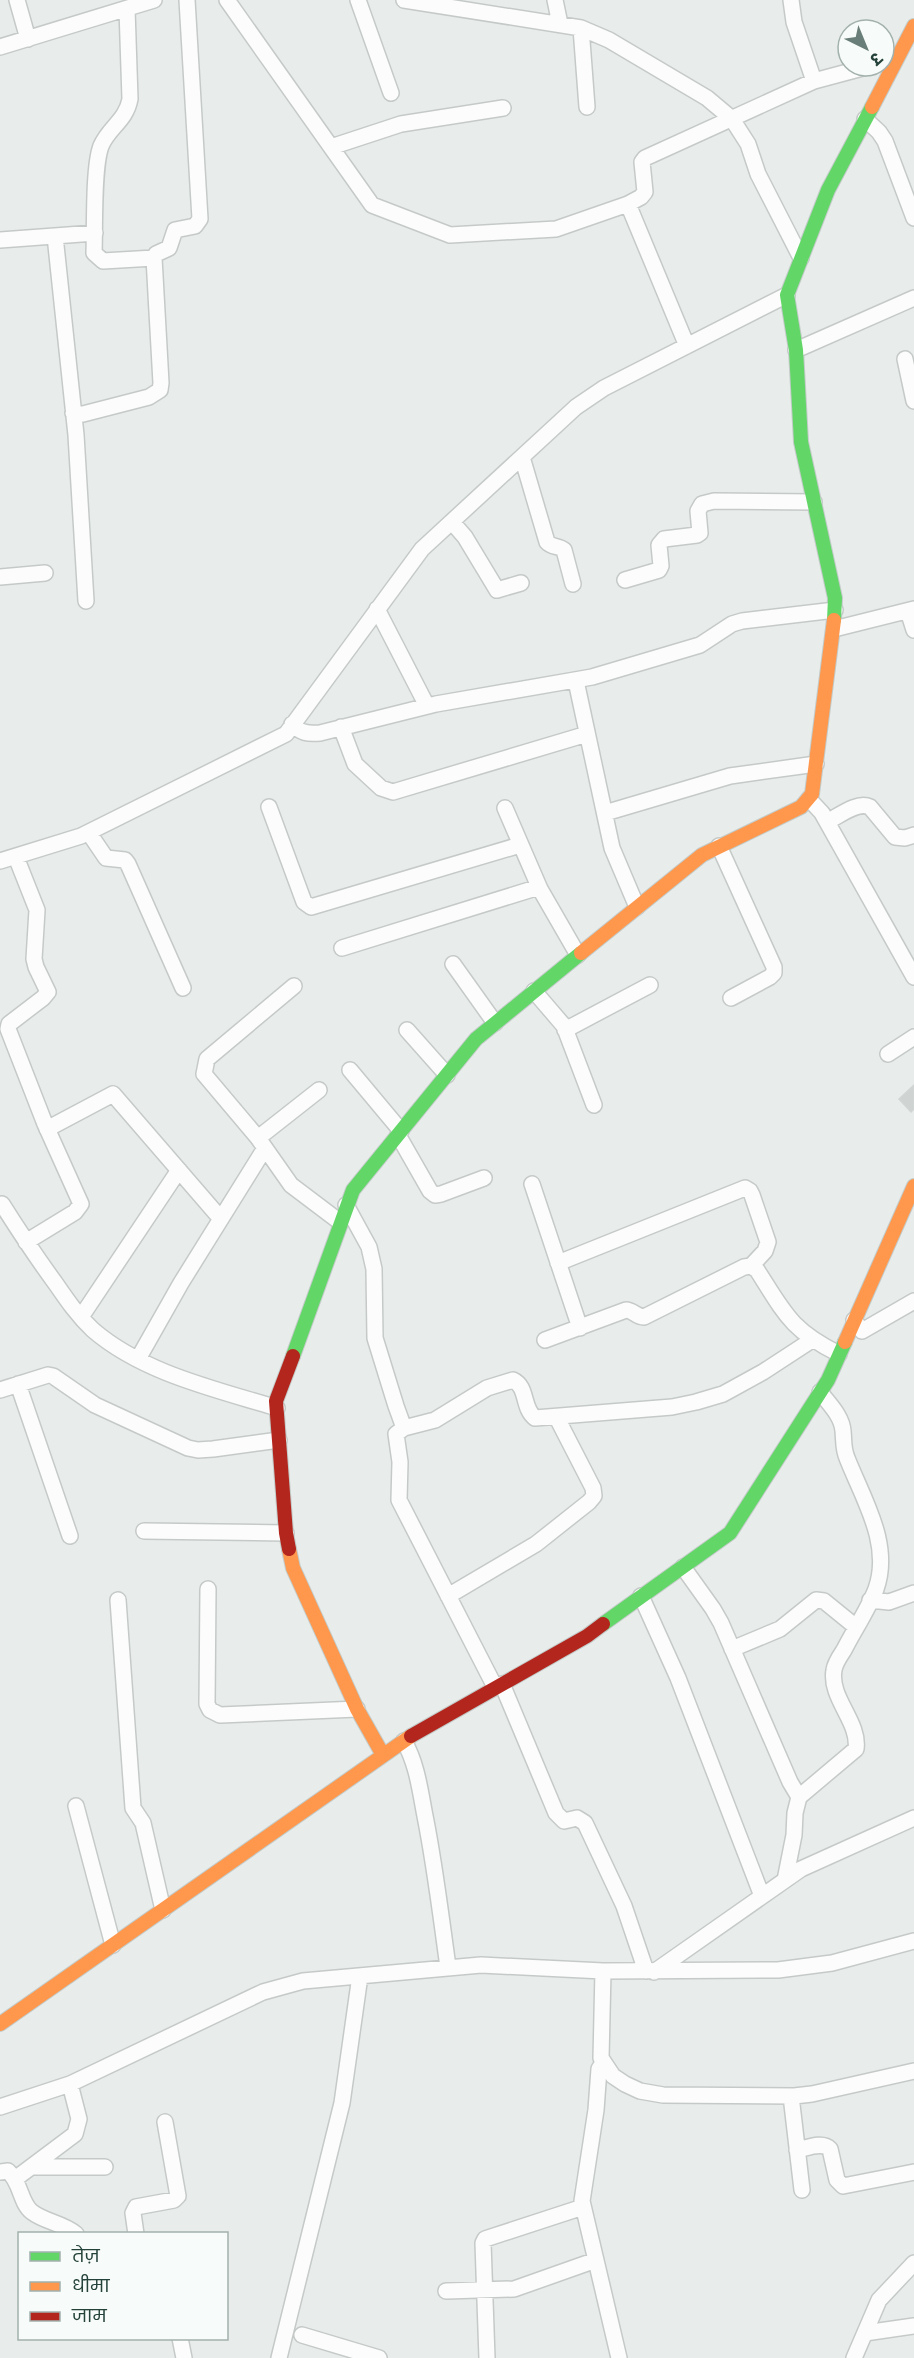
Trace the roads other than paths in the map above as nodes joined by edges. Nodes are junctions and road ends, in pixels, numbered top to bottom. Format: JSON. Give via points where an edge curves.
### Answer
{"nodes":[{"id":1,"x":17,"y":0,"type":"edge"},
{"id":2,"x":154,"y":0,"type":"edge"},
{"id":3,"x":187,"y":0,"type":"edge"},
{"id":4,"x":227,"y":0,"type":"edge"},
{"id":5,"x":358,"y":0,"type":"edge"},
{"id":6,"x":404,"y":0,"type":"edge"},
{"id":7,"x":555,"y":0,"type":"edge"},
{"id":8,"x":791,"y":0,"type":"edge"},
{"id":9,"x":127,"y":9,"type":"junction"},
{"id":10,"x":560,"y":24,"type":"junction"},
{"id":11,"x":914,"y":26,"type":"edge"},
{"id":12,"x":581,"y":28,"type":"junction"},
{"id":13,"x":28,"y":39,"type":"junction"},
{"id":14,"x":910,"y":41,"type":"edge"},
{"id":15,"x":0,"y":47,"type":"edge"},
{"id":16,"x":896,"y":55,"type":"edge"},
{"id":17,"x":836,"y":75,"type":"edge"},
{"id":18,"x":883,"y":78,"type":"edge"},
{"id":19,"x":814,"y":81,"type":"junction"},
{"id":20,"x":391,"y":93,"type":"dead end"},
{"id":21,"x":587,"y":107,"type":"dead end"},
{"id":22,"x":503,"y":108,"type":"dead end"},
{"id":23,"x":732,"y":119,"type":"junction"},
{"id":24,"x":865,"y":119,"type":"junction"},
{"id":25,"x":331,"y":147,"type":"junction"},
{"id":26,"x":628,"y":204,"type":"junction"},
{"id":27,"x":914,"y":218,"type":"edge"},
{"id":28,"x":95,"y":233,"type":"junction"},
{"id":29,"x":55,"y":236,"type":"junction"},
{"id":30,"x":0,"y":240,"type":"edge"},
{"id":31,"x":154,"y":258,"type":"junction"},
{"id":32,"x":801,"y":258,"type":"junction"},
{"id":33,"x":787,"y":295,"type":"junction"},
{"id":34,"x":914,"y":298,"type":"edge"},
{"id":35,"x":687,"y":346,"type":"junction"},
{"id":36,"x":796,"y":350,"type":"junction"},
{"id":37,"x":905,"y":359,"type":"dead end"},
{"id":38,"x":914,"y":401,"type":"edge"},
{"id":39,"x":73,"y":413,"type":"junction"},
{"id":40,"x":522,"y":458,"type":"junction"},
{"id":41,"x":814,"y":502,"type":"junction"},
{"id":42,"x":452,"y":522,"type":"junction"},
{"id":43,"x":45,"y":573,"type":"dead end"},
{"id":44,"x":0,"y":577,"type":"edge"},
{"id":45,"x":625,"y":580,"type":"dead end"},
{"id":46,"x":521,"y":583,"type":"dead end"},
{"id":47,"x":573,"y":584,"type":"dead end"},
{"id":48,"x":86,"y":601,"type":"dead end"},
{"id":49,"x":377,"y":609,"type":"junction"},
{"id":50,"x":835,"y":610,"type":"junction"},
{"id":51,"x":911,"y":610,"type":"edge"},
{"id":52,"x":834,"y":629,"type":"junction"},
{"id":53,"x":914,"y":630,"type":"edge"},
{"id":54,"x":576,"y":681,"type":"junction"},
{"id":55,"x":427,"y":706,"type":"junction"},
{"id":56,"x":292,"y":724,"type":"junction"},
{"id":57,"x":341,"y":727,"type":"junction"},
{"id":58,"x":587,"y":734,"type":"junction"},
{"id":59,"x":816,"y":764,"type":"junction"},
{"id":60,"x":809,"y":799,"type":"junction"},
{"id":61,"x":269,"y":807,"type":"dead end"},
{"id":62,"x":505,"y":808,"type":"dead end"},
{"id":63,"x":605,"y":813,"type":"junction"},
{"id":64,"x":827,"y":822,"type":"junction"},
{"id":65,"x":89,"y":833,"type":"junction"},
{"id":66,"x":914,"y":835,"type":"edge"},
{"id":67,"x":520,"y":844,"type":"junction"},
{"id":68,"x":720,"y":846,"type":"junction"},
{"id":69,"x":16,"y":856,"type":"junction"},
{"id":70,"x":0,"y":861,"type":"edge"},
{"id":71,"x":539,"y":887,"type":"junction"},
{"id":72,"x":637,"y":907,"type":"junction"},
{"id":73,"x":342,"y":948,"type":"dead end"},
{"id":74,"x":578,"y":955,"type":"junction"},
{"id":75,"x":453,"y":964,"type":"dead end"},
{"id":76,"x":914,"y":977,"type":"edge"},
{"id":77,"x":294,"y":986,"type":"dead end"},
{"id":78,"x":650,"y":986,"type":"dead end"},
{"id":79,"x":183,"y":988,"type":"dead end"},
{"id":80,"x":534,"y":991,"type":"junction"},
{"id":81,"x":731,"y":998,"type":"dead end"},
{"id":82,"x":495,"y":1023,"type":"junction"},
{"id":83,"x":407,"y":1030,"type":"dead end"},
{"id":84,"x":565,"y":1030,"type":"junction"},
{"id":85,"x":914,"y":1037,"type":"edge"},
{"id":86,"x":888,"y":1054,"type":"dead end"},
{"id":87,"x":350,"y":1070,"type":"dead end"},
{"id":88,"x":447,"y":1075,"type":"junction"},
{"id":89,"x":319,"y":1090,"type":"dead end"},
{"id":90,"x":594,"y":1105,"type":"dead end"},
{"id":91,"x":47,"y":1129,"type":"junction"},
{"id":92,"x":399,"y":1133,"type":"junction"},
{"id":93,"x":262,"y":1143,"type":"junction"},
{"id":94,"x":179,"y":1170,"type":"junction"},
{"id":95,"x":484,"y":1178,"type":"dead end"},
{"id":96,"x":532,"y":1184,"type":"dead end"},
{"id":97,"x":914,"y":1186,"type":"edge"},
{"id":98,"x":2,"y":1204,"type":"dead end"},
{"id":99,"x":346,"y":1205,"type":"junction"},
{"id":100,"x":220,"y":1219,"type":"junction"},
{"id":101,"x":340,"y":1222,"type":"junction"},
{"id":102,"x":26,"y":1242,"type":"junction"},
{"id":103,"x":558,"y":1263,"type":"junction"},
{"id":104,"x":751,"y":1266,"type":"junction"},
{"id":105,"x":914,"y":1301,"type":"edge"},
{"id":106,"x":81,"y":1317,"type":"junction"},
{"id":107,"x":854,"y":1320,"type":"junction"},
{"id":108,"x":580,"y":1328,"type":"junction"},
{"id":109,"x":545,"y":1340,"type":"dead end"},
{"id":110,"x":812,"y":1340,"type":"junction"},
{"id":111,"x":839,"y":1354,"type":"junction"},
{"id":112,"x":138,"y":1359,"type":"junction"},
{"id":113,"x":18,"y":1384,"type":"junction"},
{"id":114,"x":0,"y":1390,"type":"edge"},
{"id":115,"x":820,"y":1392,"type":"junction"},
{"id":116,"x":277,"y":1408,"type":"junction"},
{"id":117,"x":557,"y":1418,"type":"junction"},
{"id":118,"x":404,"y":1428,"type":"junction"},
{"id":119,"x":279,"y":1440,"type":"junction"},
{"id":120,"x":144,"y":1531,"type":"dead end"},
{"id":121,"x":286,"y":1533,"type":"junction"},
{"id":122,"x":70,"y":1536,"type":"dead end"},
{"id":123,"x":683,"y":1567,"type":"junction"},
{"id":124,"x":208,"y":1589,"type":"dead end"},
{"id":125,"x":914,"y":1593,"type":"edge"},
{"id":126,"x":448,"y":1596,"type":"junction"},
{"id":127,"x":641,"y":1596,"type":"junction"},
{"id":128,"x":870,"y":1599,"type":"junction"},
{"id":129,"x":118,"y":1600,"type":"dead end"},
{"id":130,"x":856,"y":1627,"type":"junction"},
{"id":131,"x":732,"y":1649,"type":"junction"},
{"id":132,"x":498,"y":1686,"type":"junction"},
{"id":133,"x":357,"y":1709,"type":"junction"},
{"id":134,"x":404,"y":1741,"type":"junction"},
{"id":135,"x":383,"y":1755,"type":"junction"},
{"id":136,"x":799,"y":1797,"type":"junction"},
{"id":137,"x":76,"y":1806,"type":"dead end"},
{"id":138,"x":914,"y":1818,"type":"edge"},
{"id":139,"x":785,"y":1880,"type":"junction"},
{"id":140,"x":762,"y":1896,"type":"junction"},
{"id":141,"x":163,"y":1910,"type":"junction"},
{"id":142,"x":914,"y":1941,"type":"edge"},
{"id":143,"x":113,"y":1945,"type":"junction"},
{"id":144,"x":448,"y":1968,"type":"junction"},
{"id":145,"x":603,"y":1971,"type":"junction"},
{"id":146,"x":650,"y":1971,"type":"junction"},
{"id":147,"x":360,"y":1976,"type":"junction"},
{"id":148,"x":1,"y":2020,"type":"edge"},
{"id":149,"x":603,"y":2063,"type":"junction"},
{"id":150,"x":914,"y":2071,"type":"edge"},
{"id":151,"x":70,"y":2085,"type":"junction"},
{"id":152,"x":791,"y":2096,"type":"junction"},
{"id":153,"x":0,"y":2107,"type":"edge"},
{"id":154,"x":165,"y":2122,"type":"dead end"},
{"id":155,"x":797,"y":2150,"type":"junction"},
{"id":156,"x":31,"y":2167,"type":"junction"},
{"id":157,"x":105,"y":2167,"type":"dead end"},
{"id":158,"x":0,"y":2172,"type":"edge"},
{"id":159,"x":914,"y":2172,"type":"edge"},
{"id":160,"x":15,"y":2179,"type":"junction"},
{"id":161,"x":802,"y":2190,"type":"dead end"},
{"id":162,"x":583,"y":2206,"type":"junction"},
{"id":163,"x":73,"y":2232,"type":"edge"},
{"id":164,"x":136,"y":2232,"type":"edge"},
{"id":165,"x":596,"y":2260,"type":"junction"},
{"id":166,"x":914,"y":2263,"type":"edge"},
{"id":167,"x":486,"y":2290,"type":"junction"},
{"id":168,"x":446,"y":2291,"type":"dead end"},
{"id":169,"x":914,"y":2326,"type":"edge"},
{"id":170,"x":865,"y":2333,"type":"junction"},
{"id":171,"x":302,"y":2336,"type":"dead end"},
{"id":172,"x":180,"y":2340,"type":"edge"},
{"id":173,"x":184,"y":2358,"type":"edge"},
{"id":174,"x":279,"y":2358,"type":"edge"},
{"id":175,"x":379,"y":2358,"type":"edge"},
{"id":176,"x":487,"y":2358,"type":"edge"},
{"id":177,"x":620,"y":2358,"type":"edge"},
{"id":178,"x":854,"y":2358,"type":"edge"}],
"edges":[{"from":1,"to":13,"type":"street"},
{"from":2,"to":9,"type":"street"},
{"from":3,"to":31,"type":"street","via":[[200,219],[195,226],[175,230],[169,248]]},
{"from":4,"to":25,"type":"street"},
{"from":5,"to":20,"type":"street"},
{"from":6,"to":10,"type":"street"},
{"from":7,"to":10,"type":"street"},
{"from":8,"to":19,"type":"street","via":[[794,22]]},
{"from":9,"to":13,"type":"street"},
{"from":9,"to":28,"type":"street","via":[[130,99],[128,111],[107,136],[99,153]]},
{"from":10,"to":12,"type":"street"},
{"from":11,"to":14,"type":"street"},
{"from":12,"to":21,"type":"street"},
{"from":12,"to":23,"type":"street","via":[[690,87]]},
{"from":13,"to":15,"type":"street"},
{"from":14,"to":16,"type":"street"},
{"from":17,"to":19,"type":"street"},
{"from":18,"to":24,"type":"street"},
{"from":19,"to":23,"type":"street"},
{"from":22,"to":25,"type":"street","via":[[401,124]]},
{"from":23,"to":26,"type":"street","via":[[645,158],[645,192]]},
{"from":23,"to":32,"type":"street","via":[[748,144],[758,174]]},
{"from":24,"to":27,"type":"street","via":[[885,141]]},
{"from":24,"to":32,"type":"street","via":[[828,190]]},
{"from":25,"to":26,"type":"street","via":[[372,205],[450,235],[556,229]]},
{"from":26,"to":35,"type":"street"},
{"from":28,"to":29,"type":"street"},
{"from":28,"to":31,"type":"street","via":[[94,253],[103,261]]},
{"from":29,"to":30,"type":"street"},
{"from":29,"to":39,"type":"street"},
{"from":31,"to":39,"type":"street","via":[[160,390],[149,397]]},
{"from":32,"to":33,"type":"street"},
{"from":33,"to":35,"type":"street"},
{"from":33,"to":36,"type":"street"},
{"from":34,"to":36,"type":"street"},
{"from":35,"to":40,"type":"street","via":[[604,388],[576,407]]},
{"from":36,"to":41,"type":"street","via":[[801,442]]},
{"from":37,"to":38,"type":"street"},
{"from":39,"to":48,"type":"street"},
{"from":40,"to":42,"type":"street"},
{"from":40,"to":47,"type":"street","via":[[547,542],[564,550]]},
{"from":41,"to":45,"type":"street","via":[[702,504],[697,535],[664,539],[659,545],[659,570]]},
{"from":41,"to":50,"type":"street"},
{"from":42,"to":46,"type":"street","via":[[497,590]]},
{"from":42,"to":49,"type":"street","via":[[422,549]]},
{"from":43,"to":44,"type":"street"},
{"from":49,"to":55,"type":"street"},
{"from":49,"to":56,"type":"street"},
{"from":50,"to":52,"type":"street"},
{"from":50,"to":54,"type":"street","via":[[742,621],[700,645]]},
{"from":51,"to":52,"type":"street"},
{"from":51,"to":53,"type":"street"},
{"from":52,"to":59,"type":"street"},
{"from":54,"to":55,"type":"street"},
{"from":54,"to":58,"type":"street"},
{"from":55,"to":57,"type":"street"},
{"from":56,"to":57,"type":"street","via":[[307,734]]},
{"from":56,"to":65,"type":"street","via":[[286,734]]},
{"from":57,"to":58,"type":"street","via":[[355,764],[381,788],[393,792]]},
{"from":58,"to":63,"type":"street"},
{"from":59,"to":60,"type":"street"},
{"from":59,"to":63,"type":"street","via":[[730,776]]},
{"from":60,"to":64,"type":"street"},
{"from":60,"to":68,"type":"street","via":[[801,807]]},
{"from":61,"to":67,"type":"street","via":[[304,902],[311,907]]},
{"from":62,"to":67,"type":"street"},
{"from":63,"to":72,"type":"street","via":[[615,857]]},
{"from":64,"to":66,"type":"street","via":[[864,805],[895,837]]},
{"from":64,"to":76,"type":"street"},
{"from":65,"to":69,"type":"street"},
{"from":65,"to":79,"type":"street","via":[[106,858],[125,860],[128,864]]},
{"from":67,"to":71,"type":"street"},
{"from":68,"to":72,"type":"street","via":[[693,861]]},
{"from":68,"to":81,"type":"street","via":[[774,967],[770,977]]},
{"from":69,"to":70,"type":"street"},
{"from":69,"to":91,"type":"street","via":[[37,910],[34,959],[48,992],[8,1029]]},
{"from":71,"to":73,"type":"street"},
{"from":71,"to":74,"type":"street"},
{"from":72,"to":74,"type":"street"},
{"from":74,"to":80,"type":"street"},
{"from":75,"to":82,"type":"street"},
{"from":77,"to":93,"type":"street","via":[[207,1059],[204,1067],[204,1074]]},
{"from":78,"to":84,"type":"street"},
{"from":80,"to":82,"type":"street"},
{"from":80,"to":84,"type":"street"},
{"from":82,"to":88,"type":"street","via":[[476,1039]]},
{"from":83,"to":88,"type":"street"},
{"from":84,"to":90,"type":"street"},
{"from":85,"to":86,"type":"street"},
{"from":87,"to":92,"type":"street"},
{"from":88,"to":92,"type":"street"},
{"from":89,"to":93,"type":"street"},
{"from":91,"to":94,"type":"street","via":[[114,1094]]},
{"from":91,"to":102,"type":"street","via":[[81,1204],[75,1212]]},
{"from":92,"to":95,"type":"street","via":[[435,1195]]},
{"from":92,"to":99,"type":"street","via":[[353,1190]]},
{"from":93,"to":100,"type":"street"},
{"from":93,"to":101,"type":"street","via":[[291,1185]]},
{"from":94,"to":100,"type":"street"},
{"from":94,"to":106,"type":"street"},
{"from":96,"to":103,"type":"street"},
{"from":97,"to":107,"type":"street"},
{"from":98,"to":102,"type":"street"},
{"from":99,"to":101,"type":"street"},
{"from":99,"to":118,"type":"street","via":[[369,1247],[374,1269],[375,1338]]},
{"from":100,"to":112,"type":"street"},
{"from":101,"to":116,"type":"street","via":[[276,1401]]},
{"from":102,"to":106,"type":"street"},
{"from":103,"to":104,"type":"street","via":[[745,1188],[752,1195],[768,1242]]},
{"from":103,"to":108,"type":"street"},
{"from":104,"to":108,"type":"street","via":[[644,1317],[626,1310]]},
{"from":104,"to":110,"type":"street","via":[[786,1316]]},
{"from":105,"to":107,"type":"street","via":[[862,1331]]},
{"from":106,"to":112,"type":"street","via":[[110,1343]]},
{"from":107,"to":111,"type":"street"},
{"from":108,"to":109,"type":"street"},
{"from":110,"to":111,"type":"street"},
{"from":110,"to":117,"type":"street","via":[[723,1394],[672,1407]]},
{"from":111,"to":115,"type":"street"},
{"from":112,"to":116,"type":"street","via":[[193,1382]]},
{"from":113,"to":114,"type":"street"},
{"from":113,"to":119,"type":"street","via":[[53,1376],[95,1405],[173,1443],[198,1450]]},
{"from":113,"to":122,"type":"street"},
{"from":115,"to":123,"type":"street","via":[[730,1533]]},
{"from":115,"to":128,"type":"street","via":[[841,1423],[844,1450],[866,1502],[882,1557],[881,1573]]},
{"from":116,"to":119,"type":"street"},
{"from":117,"to":118,"type":"street","via":[[531,1415],[521,1386],[513,1380],[487,1388],[435,1420]]},
{"from":117,"to":126,"type":"street","via":[[594,1496],[536,1544]]},
{"from":118,"to":126,"type":"street","via":[[396,1434],[399,1500]]},
{"from":119,"to":121,"type":"street"},
{"from":120,"to":121,"type":"street"},
{"from":121,"to":133,"type":"street","via":[[296,1577]]},
{"from":123,"to":127,"type":"street"},
{"from":123,"to":131,"type":"street","via":[[714,1609]]},
{"from":124,"to":133,"type":"street","via":[[210,1710],[220,1715]]},
{"from":125,"to":128,"type":"street","via":[[890,1602]]},
{"from":126,"to":132,"type":"street"},
{"from":127,"to":132,"type":"street","via":[[587,1636]]},
{"from":127,"to":140,"type":"street","via":[[678,1678]]},
{"from":128,"to":130,"type":"street"},
{"from":129,"to":141,"type":"street","via":[[133,1808],[143,1823]]},
{"from":130,"to":131,"type":"street","via":[[824,1601],[816,1600],[780,1629]]},
{"from":130,"to":136,"type":"street","via":[[833,1676],[856,1749]]},
{"from":131,"to":136,"type":"street"},
{"from":132,"to":134,"type":"street"},
{"from":132,"to":146,"type":"street","via":[[556,1813],[564,1821],[577,1818],[585,1823]]},
{"from":133,"to":135,"type":"street"},
{"from":134,"to":135,"type":"street"},
{"from":134,"to":144,"type":"street","via":[[421,1793]]},
{"from":135,"to":141,"type":"street"},
{"from":136,"to":139,"type":"street"},
{"from":137,"to":143,"type":"street"},
{"from":138,"to":139,"type":"street"},
{"from":139,"to":140,"type":"street"},
{"from":140,"to":146,"type":"street"},
{"from":141,"to":143,"type":"street"},
{"from":142,"to":146,"type":"street","via":[[832,1963],[778,1970]]},
{"from":143,"to":148,"type":"street"},
{"from":144,"to":145,"type":"street","via":[[481,1965]]},
{"from":144,"to":147,"type":"street"},
{"from":145,"to":146,"type":"street"},
{"from":145,"to":149,"type":"street"},
{"from":147,"to":151,"type":"street","via":[[303,1981],[263,1992]]},
{"from":147,"to":174,"type":"street","via":[[342,2103]]},
{"from":149,"to":152,"type":"street","via":[[613,2076],[640,2091],[663,2095]]},
{"from":149,"to":162,"type":"street","via":[[599,2069]]},
{"from":150,"to":152,"type":"street"},
{"from":151,"to":153,"type":"street"},
{"from":151,"to":156,"type":"street","via":[[79,2119],[75,2134]]},
{"from":152,"to":155,"type":"street"},
{"from":154,"to":164,"type":"street","via":[[178,2196],[133,2209]]},
{"from":155,"to":159,"type":"street","via":[[827,2146],[837,2180],[843,2186]]},
{"from":155,"to":161,"type":"street"},
{"from":156,"to":157,"type":"street"},
{"from":156,"to":160,"type":"street"},
{"from":158,"to":160,"type":"street","via":[[8,2171]]},
{"from":160,"to":163,"type":"street","via":[[32,2212]]},
{"from":162,"to":165,"type":"street"},
{"from":162,"to":167,"type":"street","via":[[485,2239]]},
{"from":165,"to":167,"type":"street","via":[[522,2287]]},
{"from":165,"to":177,"type":"street"},
{"from":166,"to":170,"type":"street","via":[[879,2300]]},
{"from":167,"to":168,"type":"street"},
{"from":167,"to":176,"type":"street"},
{"from":169,"to":170,"type":"street"},
{"from":170,"to":178,"type":"street"},
{"from":171,"to":175,"type":"street"},
{"from":172,"to":173,"type":"street"}]}
